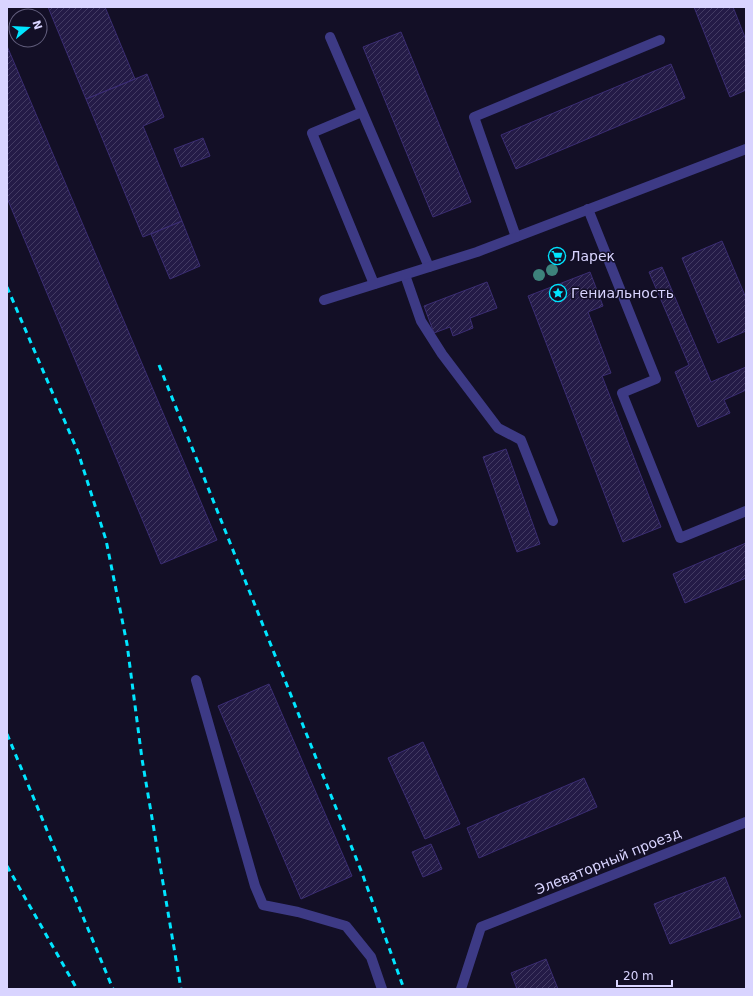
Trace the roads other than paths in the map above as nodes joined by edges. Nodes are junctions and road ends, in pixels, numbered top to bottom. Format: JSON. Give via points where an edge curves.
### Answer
{"nodes":[{"id":1,"x":330,"y":37,"type":"dead end"},
{"id":2,"x":660,"y":40,"type":"dead end"},
{"id":3,"x":362,"y":112,"type":"junction"},
{"id":4,"x":746,"y":149,"type":"edge"},
{"id":5,"x":588,"y":209,"type":"junction"},
{"id":6,"x":516,"y":237,"type":"junction"},
{"id":7,"x":429,"y":267,"type":"junction"},
{"id":8,"x":405,"y":275,"type":"junction"},
{"id":9,"x":374,"y":284,"type":"junction"},
{"id":10,"x":324,"y":300,"type":"dead end"},
{"id":11,"x":746,"y":510,"type":"edge"},
{"id":12,"x":553,"y":521,"type":"dead end"},
{"id":13,"x":196,"y":680,"type":"dead end"},
{"id":14,"x":746,"y":822,"type":"edge"},
{"id":15,"x":382,"y":989,"type":"edge"},
{"id":16,"x":461,"y":989,"type":"edge"}],
"edges":[{"from":1,"to":3,"type":"street"},
{"from":2,"to":6,"type":"street","via":[[474,116]]},
{"from":3,"to":7,"type":"street"},
{"from":3,"to":9,"type":"street","via":[[312,133]]},
{"from":4,"to":5,"type":"street"},
{"from":5,"to":6,"type":"street"},
{"from":5,"to":11,"type":"street","via":[[656,379],[622,393],[680,538]]},
{"from":6,"to":7,"type":"street"},
{"from":7,"to":8,"type":"street"},
{"from":8,"to":9,"type":"street"},
{"from":8,"to":12,"type":"street","via":[[421,321],[442,354],[498,428],[520,440]]},
{"from":9,"to":10,"type":"street"},
{"from":13,"to":15,"type":"street","via":[[255,886],[263,905],[346,926],[371,957]]},
{"from":14,"to":16,"type":"street","name":"Элеваторный проезд","via":[[481,926]]}]}
